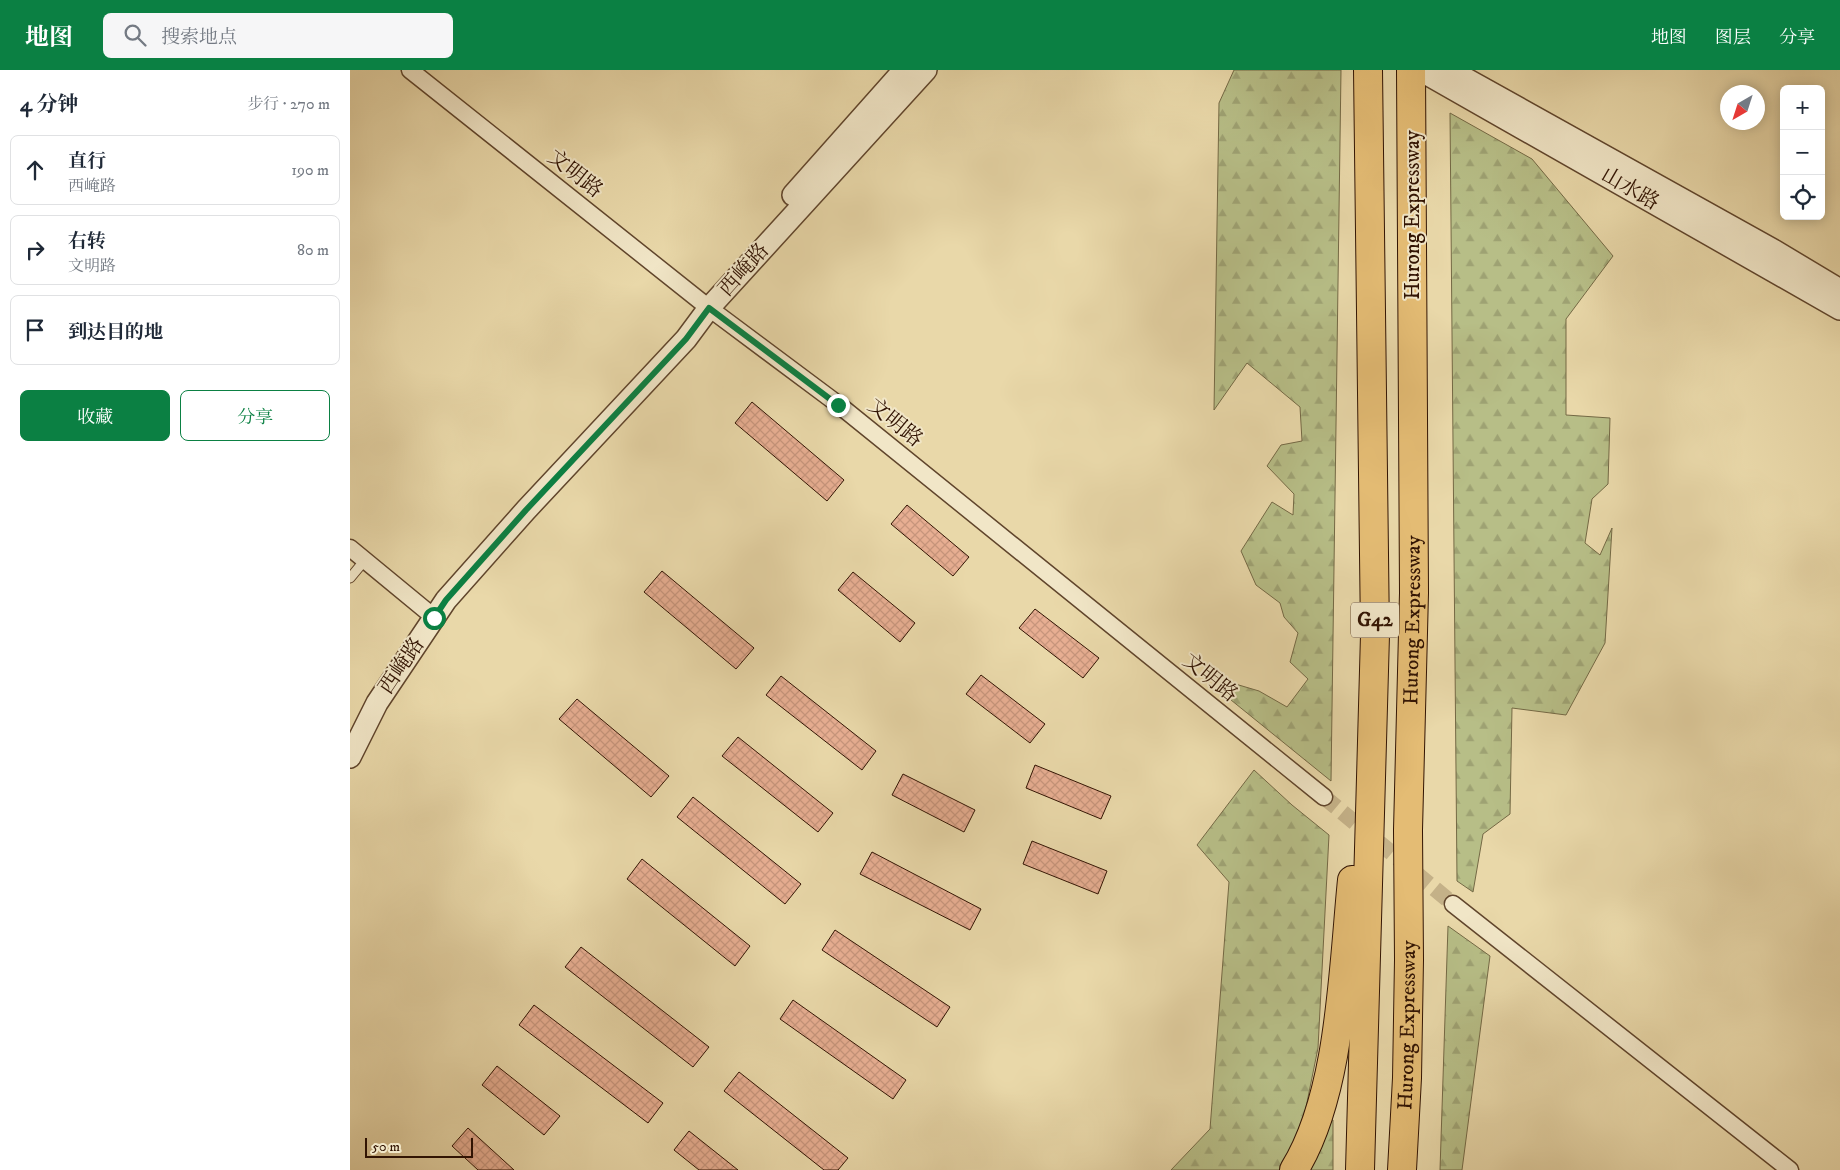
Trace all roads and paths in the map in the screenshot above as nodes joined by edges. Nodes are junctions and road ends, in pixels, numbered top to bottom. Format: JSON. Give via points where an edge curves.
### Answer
{"nodes":[{"id":1,"x":410,"y":70,"type":"edge"},
{"id":2,"x":904,"y":70,"type":"edge"},
{"id":3,"x":926,"y":70,"type":"edge"},
{"id":4,"x":1368,"y":70,"type":"edge"},
{"id":5,"x":1450,"y":70,"type":"edge"},
{"id":6,"x":1414,"y":74,"type":"edge"},
{"id":7,"x":1840,"y":290,"type":"edge"},
{"id":8,"x":704,"y":304,"type":"junction"},
{"id":9,"x":1840,"y":309,"type":"edge"},
{"id":10,"x":350,"y":548,"type":"edge"},
{"id":11,"x":365,"y":560,"type":"junction"},
{"id":12,"x":350,"y":578,"type":"edge"},
{"id":13,"x":431,"y":614,"type":"junction"},
{"id":14,"x":1375,"y":635,"type":"junction"},
{"id":15,"x":350,"y":734,"type":"edge"},
{"id":16,"x":350,"y":757,"type":"edge"},
{"id":17,"x":1324,"y":798,"type":"tunnel mouth"},
{"id":18,"x":1453,"y":904,"type":"tunnel mouth"},
{"id":19,"x":1406,"y":1078,"type":"junction"},
{"id":20,"x":1294,"y":1170,"type":"edge"},
{"id":21,"x":1360,"y":1170,"type":"edge"},
{"id":22,"x":1402,"y":1170,"type":"edge"},
{"id":23,"x":1414,"y":1170,"type":"edge"},
{"id":24,"x":1790,"y":1170,"type":"edge"}],
"edges":[{"from":1,"to":8,"type":"street","name":"文明路"},
{"from":2,"to":8,"type":"street","name":"西崦路"},
{"from":3,"to":8,"type":"street","name":"西崦路"},
{"from":4,"to":14,"type":"highway","name":"Hurong Expressway","number":"G42"},
{"from":5,"to":7,"type":"street","name":"山水路","via":[[1764,244]]},
{"from":6,"to":9,"type":"street","name":"山水路"},
{"from":6,"to":19,"type":"highway","name":"Hurong Expressway","number":"G42","via":[[1414,592]]},
{"from":8,"to":13,"type":"street","name":"西崦路","via":[[673,332],[528,486],[441,589]]},
{"from":8,"to":17,"type":"street","name":"文明路","via":[[838,405]]},
{"from":10,"to":11,"type":"street"},
{"from":11,"to":12,"type":"lane"},
{"from":11,"to":13,"type":"street"},
{"from":13,"to":15,"type":"street","name":"西崦路","via":[[371,696]]},
{"from":13,"to":16,"type":"street","name":"西崦路","via":[[377,703]]},
{"from":14,"to":20,"type":"highway","via":[[1338,1018],[1318,1116]]},
{"from":14,"to":21,"type":"highway","name":"Hurong Expressway","number":"G42"},
{"from":18,"to":24,"type":"street"},
{"from":19,"to":22,"type":"highway","name":"Hurong Expressway","number":"G42"},
{"from":19,"to":23,"type":"highway"}]}
